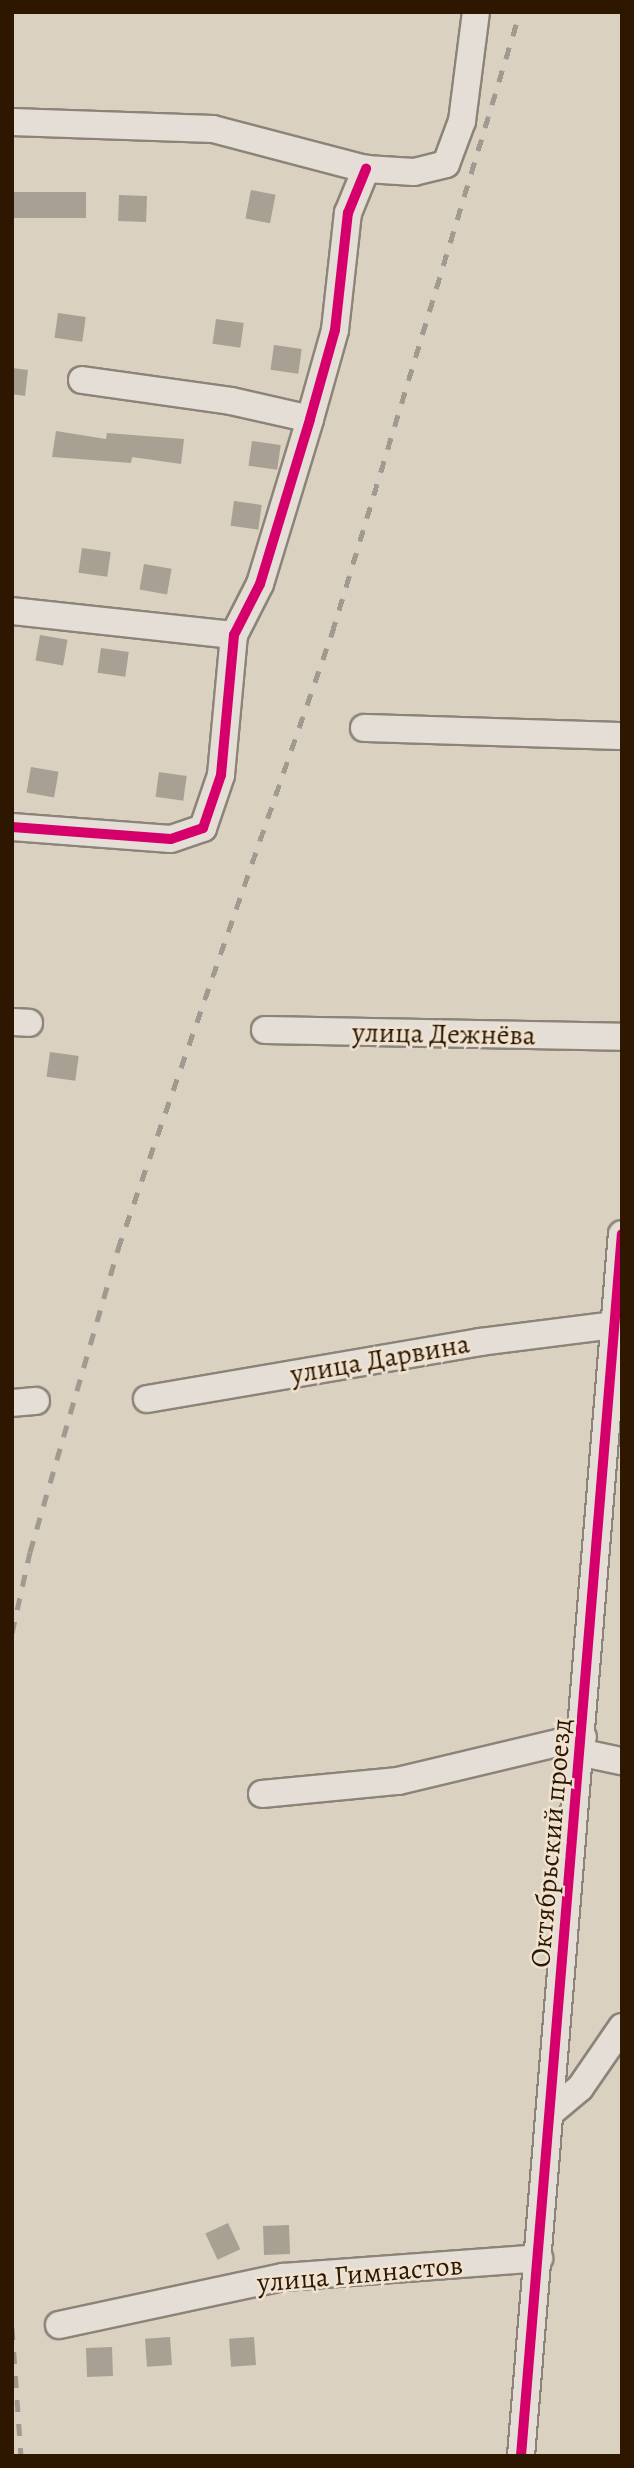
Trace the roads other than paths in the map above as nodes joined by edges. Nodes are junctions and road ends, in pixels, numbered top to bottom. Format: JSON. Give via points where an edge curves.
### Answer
{"nodes":[{"id":1,"x":476,"y":12,"type":"edge"},
{"id":2,"x":12,"y":122,"type":"edge"},
{"id":3,"x":366,"y":169,"type":"junction"},
{"id":4,"x":82,"y":380,"type":"dead end"},
{"id":5,"x":310,"y":419,"type":"junction"},
{"id":6,"x":12,"y":611,"type":"edge"},
{"id":7,"x":234,"y":635,"type":"junction"},
{"id":8,"x":364,"y":729,"type":"dead end"},
{"id":9,"x":622,"y":736,"type":"edge"},
{"id":10,"x":12,"y":827,"type":"edge"},
{"id":11,"x":265,"y":1030,"type":"dead end"},
{"id":12,"x":622,"y":1037,"type":"edge"},
{"id":13,"x":622,"y":1234,"type":"edge"},
{"id":14,"x":616,"y":1333,"type":"edge"},
{"id":15,"x":147,"y":1399,"type":"dead end"},
{"id":16,"x":583,"y":1745,"type":"junction"},
{"id":17,"x":622,"y":1761,"type":"edge"},
{"id":18,"x":262,"y":1794,"type":"dead end"},
{"id":19,"x":622,"y":2027,"type":"edge"},
{"id":20,"x":550,"y":2113,"type":"junction"},
{"id":21,"x":539,"y":2258,"type":"junction"},
{"id":22,"x":59,"y":2325,"type":"dead end"},
{"id":23,"x":521,"y":2456,"type":"edge"}],
"edges":[{"from":1,"to":3,"type":"street","via":[[462,121],[446,164],[414,172]]},
{"from":2,"to":3,"type":"street","via":[[213,129]]},
{"from":3,"to":5,"type":"street","via":[[348,213],[335,330]]},
{"from":4,"to":5,"type":"street","via":[[232,401]]},
{"from":5,"to":7,"type":"street","via":[[260,584]]},
{"from":6,"to":7,"type":"street"},
{"from":7,"to":10,"type":"street","via":[[220,775],[203,828],[171,839]]},
{"from":8,"to":9,"type":"street"},
{"from":11,"to":12,"type":"street","name":"улица Дежнёва"},
{"from":13,"to":14,"type":"street","name":"Октябрьский проезд"},
{"from":14,"to":15,"type":"street","name":"улица Дарвина","via":[[480,1342]]},
{"from":14,"to":16,"type":"street","name":"Октябрьский проезд"},
{"from":16,"to":17,"type":"street"},
{"from":16,"to":18,"type":"street","via":[[398,1781]]},
{"from":16,"to":20,"type":"street","name":"Октябрьский проезд"},
{"from":19,"to":20,"type":"street","via":[[580,2088]]},
{"from":20,"to":21,"type":"street","name":"Октябрьский проезд"},
{"from":21,"to":22,"type":"street","name":"улица Гимнастов","via":[[283,2277]]},
{"from":21,"to":23,"type":"street","name":"Октябрьский проезд"}]}
